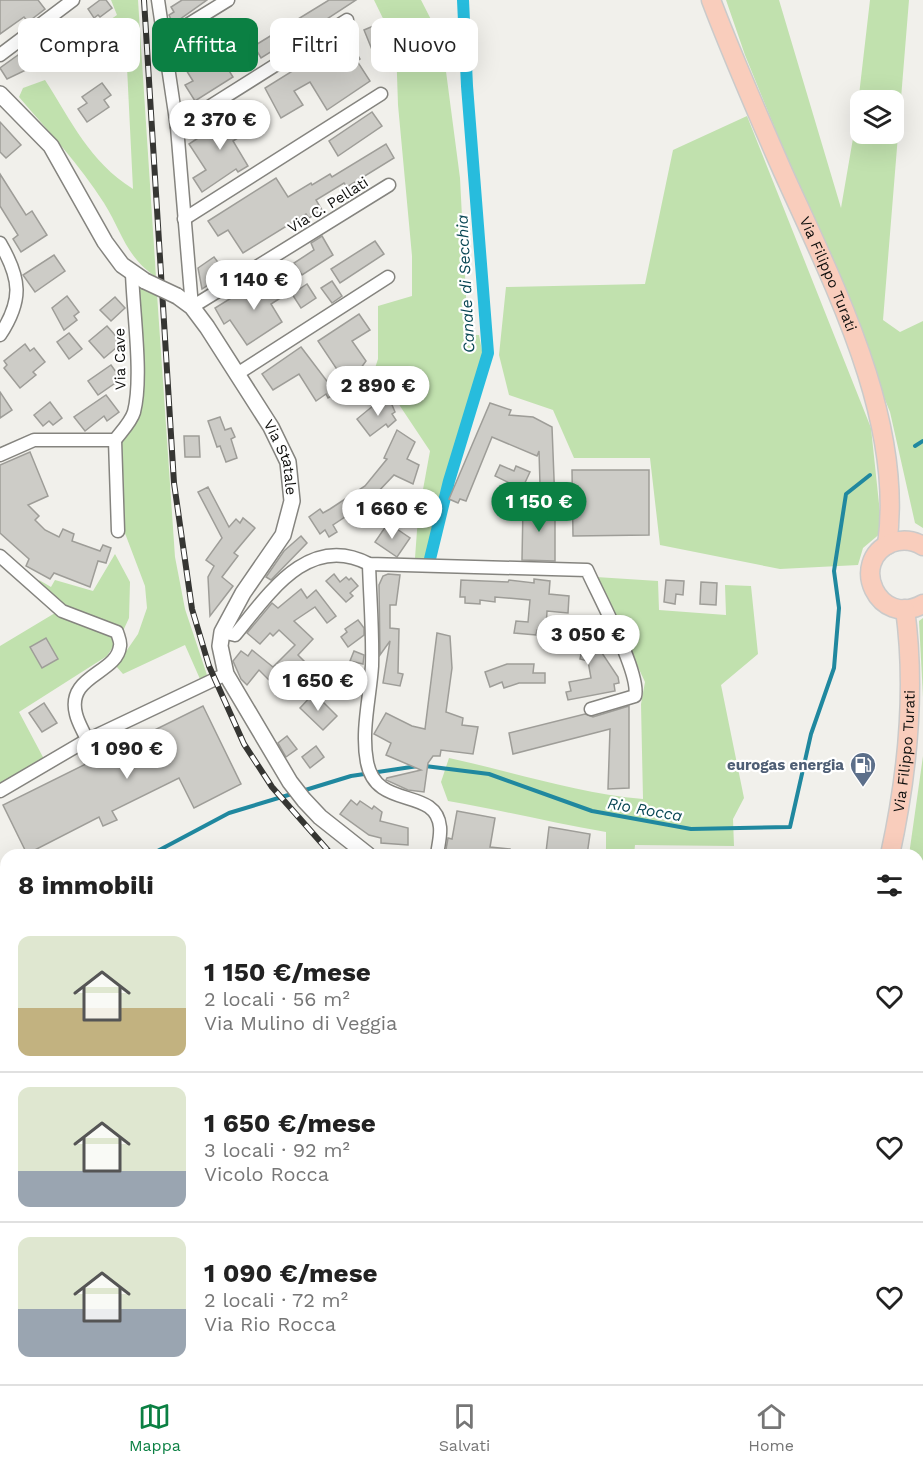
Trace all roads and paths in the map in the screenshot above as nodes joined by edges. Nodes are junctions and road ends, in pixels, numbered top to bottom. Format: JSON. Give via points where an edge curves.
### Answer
{"nodes":[{"id":1,"x":73,"y":0,"type":"edge"},
{"id":2,"x":158,"y":0,"type":"edge"},
{"id":3,"x":228,"y":0,"type":"edge"},
{"id":4,"x":704,"y":0,"type":"edge"},
{"id":5,"x":714,"y":0,"type":"edge"},
{"id":6,"x":160,"y":18,"type":"edge"},
{"id":7,"x":199,"y":18,"type":"edge"},
{"id":8,"x":0,"y":55,"type":"edge"},
{"id":9,"x":270,"y":68,"type":"edge"},
{"id":10,"x":737,"y":68,"type":"junction"},
{"id":11,"x":168,"y":72,"type":"edge"},
{"id":12,"x":0,"y":94,"type":"edge"},
{"id":13,"x":381,"y":94,"type":"dead end"},
{"id":14,"x":177,"y":127,"type":"junction"},
{"id":15,"x":388,"y":185,"type":"dead end"},
{"id":16,"x":184,"y":219,"type":"junction"},
{"id":17,"x":0,"y":243,"type":"edge"},
{"id":18,"x":139,"y":276,"type":"junction"},
{"id":19,"x":388,"y":278,"type":"dead end"},
{"id":20,"x":192,"y":308,"type":"junction"},
{"id":21,"x":0,"y":335,"type":"edge"},
{"id":22,"x":237,"y":374,"type":"junction"},
{"id":23,"x":116,"y":440,"type":"junction"},
{"id":24,"x":0,"y":455,"type":"edge"},
{"id":25,"x":891,"y":490,"type":"junction"},
{"id":26,"x":118,"y":531,"type":"dead end"},
{"id":27,"x":916,"y":543,"type":"edge"},
{"id":28,"x":887,"y":545,"type":"junction"},
{"id":29,"x":0,"y":556,"type":"edge"},
{"id":30,"x":369,"y":564,"type":"junction"},
{"id":31,"x":923,"y":604,"type":"edge"},
{"id":32,"x":905,"y":609,"type":"junction"},
{"id":33,"x":222,"y":632,"type":"junction"},
{"id":34,"x":226,"y":674,"type":"junction"},
{"id":35,"x":591,"y":709,"type":"dead end"},
{"id":36,"x":87,"y":740,"type":"junction"},
{"id":37,"x":0,"y":791,"type":"edge"},
{"id":38,"x":360,"y":849,"type":"edge"},
{"id":39,"x":438,"y":849,"type":"edge"},
{"id":40,"x":891,"y":849,"type":"edge"}],
"edges":[{"from":1,"to":8,"type":"street"},
{"from":2,"to":6,"type":"street"},
{"from":3,"to":7,"type":"street"},
{"from":4,"to":10,"type":"main road"},
{"from":5,"to":10,"type":"main road"},
{"from":9,"to":14,"type":"street"},
{"from":10,"to":25,"type":"main road","name":"Via Filippo Turati","via":[[854,341],[884,440]]},
{"from":11,"to":14,"type":"street"},
{"from":12,"to":18,"type":"street","name":"Via Statale","via":[[51,146],[105,242],[122,265]]},
{"from":13,"to":16,"type":"street"},
{"from":14,"to":16,"type":"street"},
{"from":15,"to":20,"type":"street","name":"Via C. Pellati"},
{"from":16,"to":20,"type":"street"},
{"from":17,"to":21,"type":"street","via":[[17,287],[14,314]]},
{"from":18,"to":20,"type":"street","name":"Via Statale","bridge":true},
{"from":18,"to":23,"type":"street","name":"Via Cave","via":[[134,414]]},
{"from":19,"to":22,"type":"street"},
{"from":20,"to":22,"type":"street","name":"Via Statale"},
{"from":22,"to":33,"type":"street","name":"Via Statale","via":[[288,462],[292,501],[283,535],[243,592]]},
{"from":23,"to":24,"type":"street","via":[[34,440]]},
{"from":23,"to":26,"type":"street"},
{"from":25,"to":27,"type":"main road","name":"Via Filippo Turati"},
{"from":25,"to":28,"type":"main road","name":"Via Filippo Turati"},
{"from":27,"to":28,"type":"main road","name":"Via Filippo Turati"},
{"from":28,"to":32,"type":"main road","name":"Via Filippo Turati","via":[[873,562],[871,583],[881,600],[896,609]]},
{"from":29,"to":36,"type":"street","via":[[62,611],[117,632],[120,646],[115,658],[83,684],[76,695],[75,712]]},
{"from":30,"to":33,"type":"street","via":[[332,556],[305,562],[281,578],[235,635]]},
{"from":30,"to":35,"type":"street","via":[[587,570],[637,689],[630,699]]},
{"from":30,"to":39,"type":"street","via":[[372,667],[367,762],[375,782],[391,795],[421,802],[433,811],[440,827]]},
{"from":31,"to":32,"type":"main road"},
{"from":32,"to":40,"type":"main road","name":"Via Filippo Turati","via":[[909,643],[905,755]]},
{"from":33,"to":34,"type":"street","via":[[220,646]]},
{"from":34,"to":36,"type":"street"},
{"from":34,"to":38,"type":"street","via":[[290,782],[320,817]]},
{"from":36,"to":37,"type":"street"}]}
